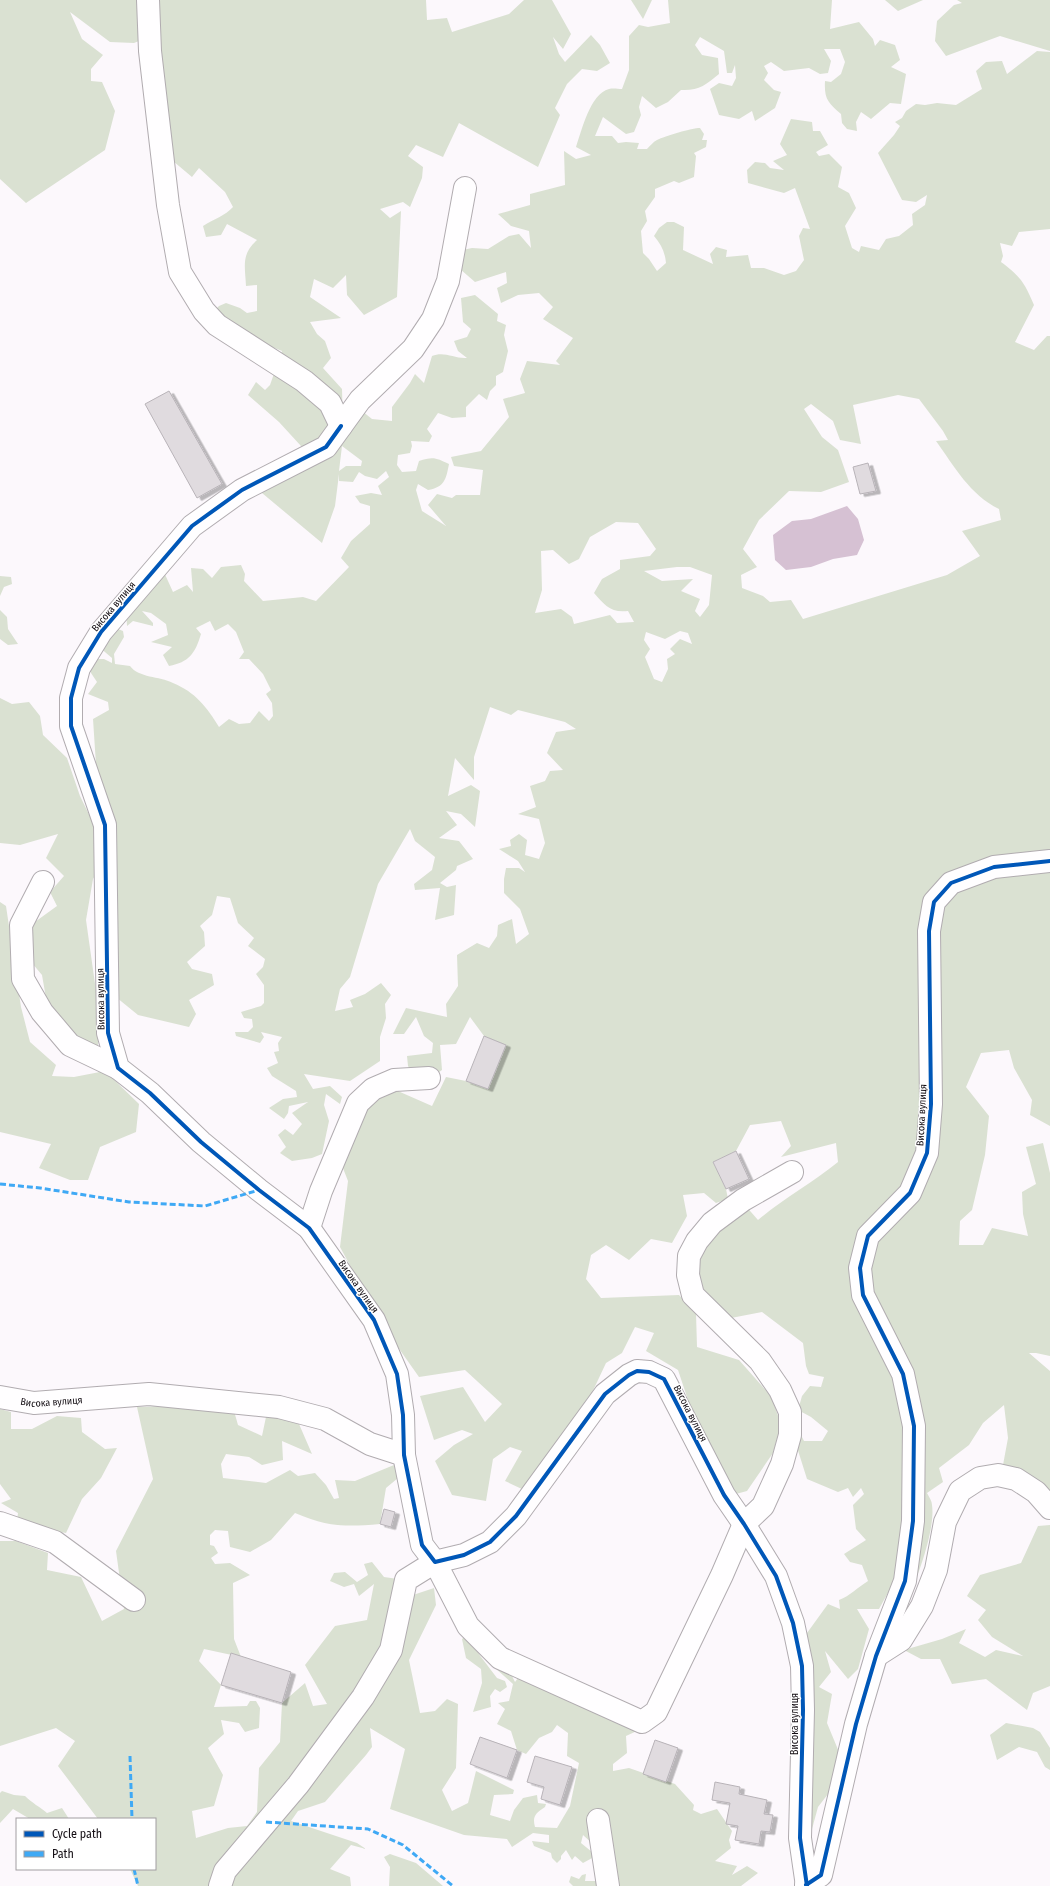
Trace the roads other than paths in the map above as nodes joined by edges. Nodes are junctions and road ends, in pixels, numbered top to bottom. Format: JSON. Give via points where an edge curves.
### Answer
{"nodes":[{"id":1,"x":148,"y":0,"type":"edge"},
{"id":2,"x":465,"y":188,"type":"dead end"},
{"id":3,"x":340,"y":426,"type":"junction"},
{"id":4,"x":1050,"y":861,"type":"edge"},
{"id":5,"x":43,"y":882,"type":"dead end"},
{"id":6,"x":118,"y":1068,"type":"junction"},
{"id":7,"x":429,"y":1078,"type":"dead end"},
{"id":8,"x":792,"y":1172,"type":"dead end"},
{"id":9,"x":309,"y":1228,"type":"junction"},
{"id":10,"x":0,"y":1397,"type":"edge"},
{"id":11,"x":404,"y":1455,"type":"junction"},
{"id":12,"x":1050,"y":1508,"type":"edge"},
{"id":13,"x":0,"y":1523,"type":"edge"},
{"id":14,"x":744,"y":1524,"type":"junction"},
{"id":15,"x":435,"y":1562,"type":"junction"},
{"id":16,"x":134,"y":1600,"type":"dead end"},
{"id":17,"x":876,"y":1656,"type":"junction"},
{"id":18,"x":598,"y":1820,"type":"dead end"},
{"id":19,"x":807,"y":1885,"type":"edge"},
{"id":20,"x":220,"y":1886,"type":"edge"},
{"id":21,"x":608,"y":1886,"type":"edge"}],
"edges":[{"from":1,"to":3,"type":"street","via":[[150,51],[168,205],[180,272],[204,311],[217,325],[304,381],[330,403]]},
{"from":2,"to":3,"type":"street","name":"Висока вулиця","via":[[448,281],[433,318],[413,349],[360,400]]},
{"from":3,"to":6,"type":"street","name":"Висока вулиця","via":[[326,447],[242,490],[192,526],[101,632],[79,668],[71,698],[71,726],[106,825],[108,1033]]},
{"from":4,"to":17,"type":"street","name":"Висока вулиця","via":[[994,867],[951,883],[934,902],[929,931],[931,1104],[927,1153],[910,1193],[868,1236],[860,1268],[863,1295],[903,1374],[914,1426],[913,1521],[905,1581]]},
{"from":5,"to":6,"type":"street","via":[[21,925],[23,979],[42,1012],[70,1045]]},
{"from":6,"to":9,"type":"street","name":"Висока вулиця","via":[[150,1093],[201,1142]]},
{"from":7,"to":9,"type":"street","via":[[394,1080],[373,1089],[358,1103],[321,1191]]},
{"from":8,"to":14,"type":"street","via":[[743,1200],[712,1223],[697,1241],[689,1256],[688,1275],[693,1295],[760,1362],[780,1390],[790,1412],[790,1435],[782,1464],[762,1506]]},
{"from":9,"to":11,"type":"street","name":"Висока вулиця","via":[[374,1320],[394,1367],[403,1415]]},
{"from":10,"to":11,"type":"street","name":"Висока вулиця","via":[[34,1403],[149,1394],[279,1407],[324,1419],[370,1444]]},
{"from":11,"to":15,"type":"street","name":"Висока вулиця","via":[[422,1545]]},
{"from":12,"to":17,"type":"street","via":[[1036,1492],[1016,1479],[998,1475],[980,1478],[960,1491],[945,1522],[936,1570],[922,1606],[901,1640]]},
{"from":13,"to":16,"type":"street","via":[[55,1542]]},
{"from":14,"to":15,"type":"street","name":"Висока вулиця","via":[[724,1495],[664,1379],[649,1372],[637,1371],[605,1394],[516,1516],[490,1542],[464,1555]]},
{"from":14,"to":15,"type":"street","name":"Висока вулиця","via":[[656,1712],[642,1722],[500,1658],[468,1626]]},
{"from":14,"to":19,"type":"street","name":"Висока вулиця","via":[[776,1576],[793,1623],[802,1666],[800,1838]]},
{"from":15,"to":20,"type":"street","via":[[406,1580],[391,1650],[363,1697],[298,1785],[225,1871]]},
{"from":17,"to":19,"type":"street","name":"Висока вулиця","via":[[856,1724],[820,1875]]},
{"from":18,"to":21,"type":"street"}]}
